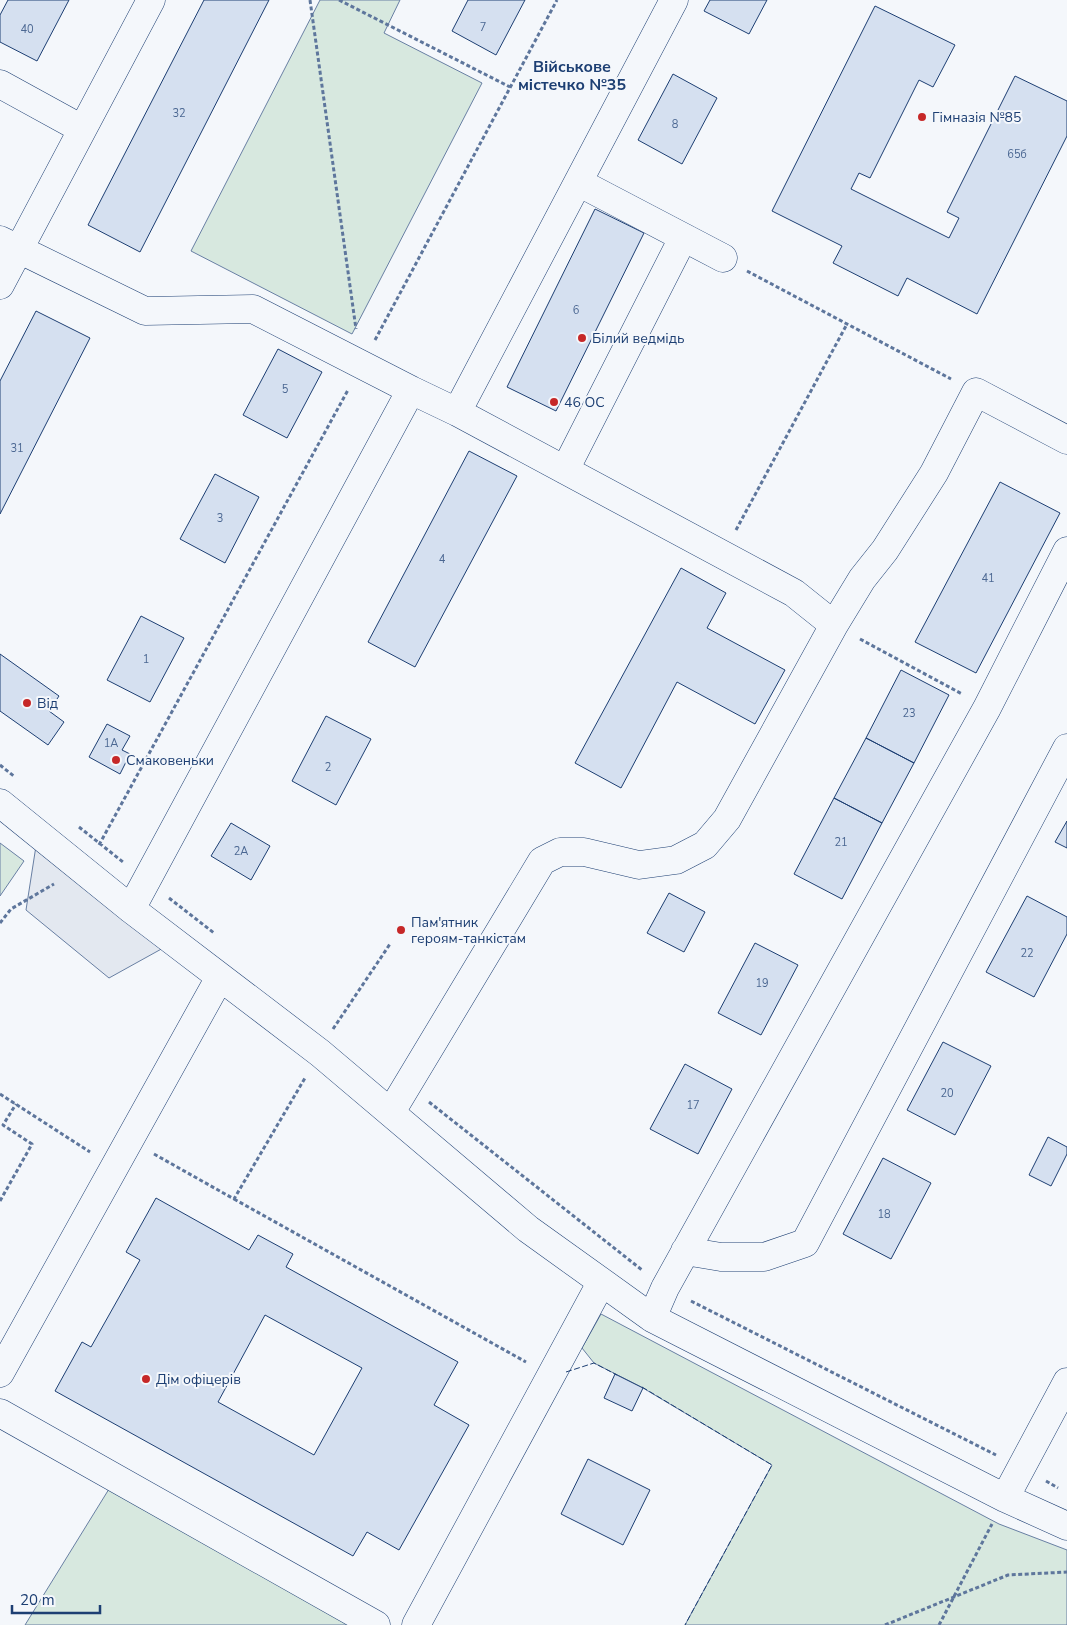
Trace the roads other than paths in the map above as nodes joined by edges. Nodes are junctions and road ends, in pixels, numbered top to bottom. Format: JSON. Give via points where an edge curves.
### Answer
{"nodes":[{"id":1,"x":151,"y":0,"type":"edge"},
{"id":2,"x":674,"y":0,"type":"edge"},
{"id":3,"x":0,"y":84,"type":"edge"},
{"id":4,"x":82,"y":129,"type":"junction"},
{"id":5,"x":578,"y":182,"type":"junction"},
{"id":6,"x":683,"y":238,"type":"junction"},
{"id":7,"x":9,"y":245,"type":"edge"},
{"id":8,"x":723,"y":258,"type":"road end"},
{"id":9,"x":0,"y":285,"type":"edge"},
{"id":10,"x":410,"y":390,"type":"junction"},
{"id":11,"x":457,"y":412,"type":"junction"},
{"id":12,"x":1067,"y":440,"type":"edge"},
{"id":13,"x":565,"y":470,"type":"junction"},
{"id":14,"x":1067,"y":551,"type":"edge"},
{"id":15,"x":834,"y":625,"type":"junction"},
{"id":16,"x":1067,"y":748,"type":"edge"},
{"id":17,"x":0,"y":803,"type":"edge"},
{"id":18,"x":131,"y":909,"type":"junction"},
{"id":19,"x":220,"y":977,"type":"junction"},
{"id":20,"x":391,"y":1112,"type":"junction"},
{"id":21,"x":685,"y":1251,"type":"junction"},
{"id":22,"x":601,"y":1283,"type":"junction"},
{"id":23,"x":652,"y":1318,"type":"junction"},
{"id":24,"x":0,"y":1373,"type":"edge"},
{"id":25,"x":1067,"y":1382,"type":"edge"},
{"id":26,"x":0,"y":1413,"type":"edge"},
{"id":27,"x":1005,"y":1498,"type":"junction"},
{"id":28,"x":1067,"y":1526,"type":"edge"},
{"id":29,"x":376,"y":1625,"type":"edge"},
{"id":30,"x":416,"y":1625,"type":"edge"}],
"edges":[{"from":1,"to":4,"type":"street"},
{"from":2,"to":5,"type":"street"},
{"from":3,"to":4,"type":"street"},
{"from":4,"to":7,"type":"street"},
{"from":5,"to":6,"type":"street"},
{"from":5,"to":11,"type":"street"},
{"from":6,"to":8,"type":"street"},
{"from":6,"to":13,"type":"street"},
{"from":7,"to":9,"type":"street"},
{"from":7,"to":10,"type":"street","via":[[145,311],[253,309]]},
{"from":10,"to":11,"type":"street"},
{"from":10,"to":18,"type":"street"},
{"from":11,"to":13,"type":"street"},
{"from":12,"to":15,"type":"street","via":[[976,392],[934,473]]},
{"from":13,"to":15,"type":"street","via":[[794,593]]},
{"from":14,"to":21,"type":"street","via":[[987,708]]},
{"from":15,"to":20,"type":"street","via":[[727,819],[705,844],[676,860],[639,865],[584,852],[560,852],[542,861]]},
{"from":16,"to":21,"type":"street","via":[[806,1243],[764,1257],[721,1257]]},
{"from":17,"to":18,"type":"street"},
{"from":18,"to":19,"type":"street"},
{"from":19,"to":20,"type":"street"},
{"from":19,"to":24,"type":"street"},
{"from":20,"to":22,"type":"street","via":[[528,1229]]},
{"from":21,"to":23,"type":"street"},
{"from":22,"to":23,"type":"street"},
{"from":22,"to":30,"type":"street"},
{"from":23,"to":27,"type":"street"},
{"from":25,"to":27,"type":"street"},
{"from":26,"to":29,"type":"street"},
{"from":27,"to":28,"type":"street"}]}
